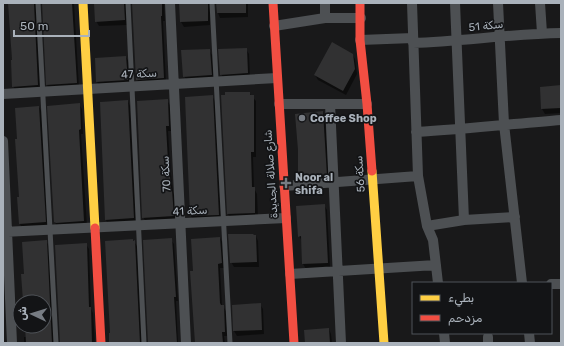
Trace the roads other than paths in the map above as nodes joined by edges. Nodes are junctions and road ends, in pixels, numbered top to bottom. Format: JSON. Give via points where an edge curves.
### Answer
{"nodes":[{"id":1,"x":38,"y":3,"type":"edge"},
{"id":2,"x":83,"y":3,"type":"edge"},
{"id":3,"x":128,"y":3,"type":"edge"},
{"id":4,"x":170,"y":3,"type":"edge"},
{"id":5,"x":212,"y":3,"type":"edge"},
{"id":6,"x":273,"y":3,"type":"edge"},
{"id":7,"x":325,"y":3,"type":"edge"},
{"id":8,"x":360,"y":3,"type":"edge"},
{"id":9,"x":412,"y":3,"type":"edge"},
{"id":10,"x":455,"y":3,"type":"edge"},
{"id":11,"x":498,"y":3,"type":"edge"},
{"id":12,"x":540,"y":3,"type":"edge"},
{"id":13,"x":325,"y":18,"type":"junction"},
{"id":14,"x":361,"y":18,"type":"junction"},
{"id":15,"x":274,"y":26,"type":"junction"},
{"id":16,"x":542,"y":33,"type":"junction"},
{"id":17,"x":561,"y":33,"type":"edge"},
{"id":18,"x":500,"y":36,"type":"junction"},
{"id":19,"x":360,"y":40,"type":"junction"},
{"id":20,"x":413,"y":41,"type":"junction"},
{"id":21,"x":456,"y":41,"type":"junction"},
{"id":22,"x":277,"y":78,"type":"junction"},
{"id":23,"x":216,"y":81,"type":"junction"},
{"id":24,"x":174,"y":84,"type":"junction"},
{"id":25,"x":132,"y":86,"type":"junction"},
{"id":26,"x":87,"y":89,"type":"junction"},
{"id":27,"x":43,"y":92,"type":"junction"},
{"id":28,"x":3,"y":94,"type":"edge"},
{"id":29,"x":279,"y":104,"type":"junction"},
{"id":30,"x":330,"y":104,"type":"junction"},
{"id":31,"x":367,"y":104,"type":"junction"},
{"id":32,"x":561,"y":120,"type":"edge"},
{"id":33,"x":504,"y":124,"type":"junction"},
{"id":34,"x":460,"y":130,"type":"junction"},
{"id":35,"x":416,"y":132,"type":"junction"},
{"id":36,"x":3,"y":141,"type":"edge"},
{"id":37,"x":418,"y":176,"type":"junction"},
{"id":38,"x":372,"y":178,"type":"junction"},
{"id":39,"x":334,"y":182,"type":"junction"},
{"id":40,"x":284,"y":186,"type":"junction"},
{"id":41,"x":515,"y":217,"type":"junction"},
{"id":42,"x":286,"y":218,"type":"junction"},
{"id":43,"x":464,"y":220,"type":"junction"},
{"id":44,"x":224,"y":221,"type":"junction"},
{"id":45,"x":180,"y":223,"type":"junction"},
{"id":46,"x":138,"y":225,"type":"junction"},
{"id":47,"x":427,"y":226,"type":"junction"},
{"id":48,"x":94,"y":228,"type":"junction"},
{"id":49,"x":50,"y":230,"type":"junction"},
{"id":50,"x":5,"y":232,"type":"edge"},
{"id":51,"x":436,"y":265,"type":"junction"},
{"id":52,"x":379,"y":268,"type":"junction"},
{"id":53,"x":338,"y":271,"type":"junction"},
{"id":54,"x":290,"y":274,"type":"junction"},
{"id":55,"x":438,"y":282,"type":"edge"},
{"id":56,"x":522,"y":282,"type":"edge"},
{"id":57,"x":7,"y":326,"type":"edge"},
{"id":58,"x":12,"y":343,"type":"edge"},
{"id":59,"x":56,"y":343,"type":"edge"},
{"id":60,"x":101,"y":343,"type":"edge"},
{"id":61,"x":144,"y":343,"type":"edge"},
{"id":62,"x":186,"y":343,"type":"edge"},
{"id":63,"x":230,"y":343,"type":"edge"},
{"id":64,"x":294,"y":343,"type":"edge"},
{"id":65,"x":341,"y":343,"type":"edge"},
{"id":66,"x":384,"y":343,"type":"edge"}],
"edges":[{"from":1,"to":27,"type":"lane"},
{"from":2,"to":26,"type":"street"},
{"from":3,"to":25,"type":"lane"},
{"from":4,"to":24,"type":"street","name":"سكة 70"},
{"from":5,"to":23,"type":"lane"},
{"from":6,"to":15,"type":"street","name":"شارع صلالة الجديدة"},
{"from":7,"to":13,"type":"street"},
{"from":8,"to":14,"type":"street","name":"سكة 56"},
{"from":9,"to":20,"type":"street"},
{"from":10,"to":21,"type":"street"},
{"from":11,"to":18,"type":"street"},
{"from":12,"to":16,"type":"street"},
{"from":13,"to":14,"type":"street"},
{"from":13,"to":15,"type":"street"},
{"from":14,"to":19,"type":"street","name":"سكة 56"},
{"from":15,"to":22,"type":"street","name":"شارع صلالة الجديدة"},
{"from":16,"to":17,"type":"street","name":"سكة 51"},
{"from":16,"to":18,"type":"street","name":"سكة 51"},
{"from":18,"to":21,"type":"street","name":"سكة 51"},
{"from":18,"to":33,"type":"street"},
{"from":19,"to":20,"type":"street","name":"سكة 51"},
{"from":19,"to":31,"type":"street","name":"سكة 56"},
{"from":20,"to":21,"type":"street","name":"سكة 51"},
{"from":20,"to":35,"type":"street"},
{"from":21,"to":34,"type":"street"},
{"from":22,"to":23,"type":"street","name":"سكة 47"},
{"from":22,"to":29,"type":"street","name":"شارع صلالة الجديدة"},
{"from":23,"to":24,"type":"street","name":"سكة 47"},
{"from":23,"to":44,"type":"lane"},
{"from":24,"to":25,"type":"street","name":"سكة 47"},
{"from":24,"to":45,"type":"street","name":"سكة 70"},
{"from":25,"to":26,"type":"street","name":"سكة 47"},
{"from":25,"to":46,"type":"lane"},
{"from":26,"to":27,"type":"street","name":"سكة 47"},
{"from":26,"to":48,"type":"street"},
{"from":27,"to":28,"type":"street","name":"سكة 47"},
{"from":27,"to":49,"type":"lane"},
{"from":29,"to":30,"type":"street"},
{"from":29,"to":40,"type":"street","name":"شارع صلالة الجديدة"},
{"from":30,"to":31,"type":"street"},
{"from":30,"to":39,"type":"street"},
{"from":31,"to":38,"type":"street","name":"سكة 56"},
{"from":32,"to":33,"type":"street"},
{"from":33,"to":34,"type":"street"},
{"from":33,"to":41,"type":"street"},
{"from":34,"to":35,"type":"street"},
{"from":34,"to":43,"type":"street"},
{"from":35,"to":37,"type":"street"},
{"from":36,"to":50,"type":"street"},
{"from":37,"to":38,"type":"street"},
{"from":37,"to":47,"type":"street"},
{"from":38,"to":39,"type":"street"},
{"from":38,"to":52,"type":"street","name":"سكة 56"},
{"from":39,"to":40,"type":"street"},
{"from":39,"to":53,"type":"street"},
{"from":40,"to":42,"type":"street","name":"شارع صلالة الجديدة"},
{"from":41,"to":43,"type":"street"},
{"from":41,"to":56,"type":"street"},
{"from":42,"to":44,"type":"street","name":"سكة 41"},
{"from":42,"to":54,"type":"street","name":"شارع صلالة الجديدة"},
{"from":43,"to":47,"type":"street"},
{"from":44,"to":45,"type":"street","name":"سكة 41"},
{"from":44,"to":63,"type":"lane"},
{"from":45,"to":46,"type":"street","name":"سكة 41"},
{"from":45,"to":62,"type":"street","name":"سكة 70"},
{"from":46,"to":48,"type":"street","name":"سكة 41"},
{"from":46,"to":61,"type":"lane"},
{"from":47,"to":51,"type":"street","via":[[433,240]]},
{"from":48,"to":49,"type":"street","name":"سكة 41"},
{"from":48,"to":60,"type":"street"},
{"from":49,"to":50,"type":"street","name":"سكة 41"},
{"from":49,"to":59,"type":"lane"},
{"from":50,"to":57,"type":"street"},
{"from":51,"to":52,"type":"street"},
{"from":51,"to":55,"type":"street"},
{"from":52,"to":53,"type":"street"},
{"from":52,"to":66,"type":"street","name":"سكة 56"},
{"from":53,"to":54,"type":"street"},
{"from":53,"to":65,"type":"street"},
{"from":54,"to":64,"type":"street","name":"شارع صلالة الجديدة"},
{"from":57,"to":58,"type":"street"}]}
